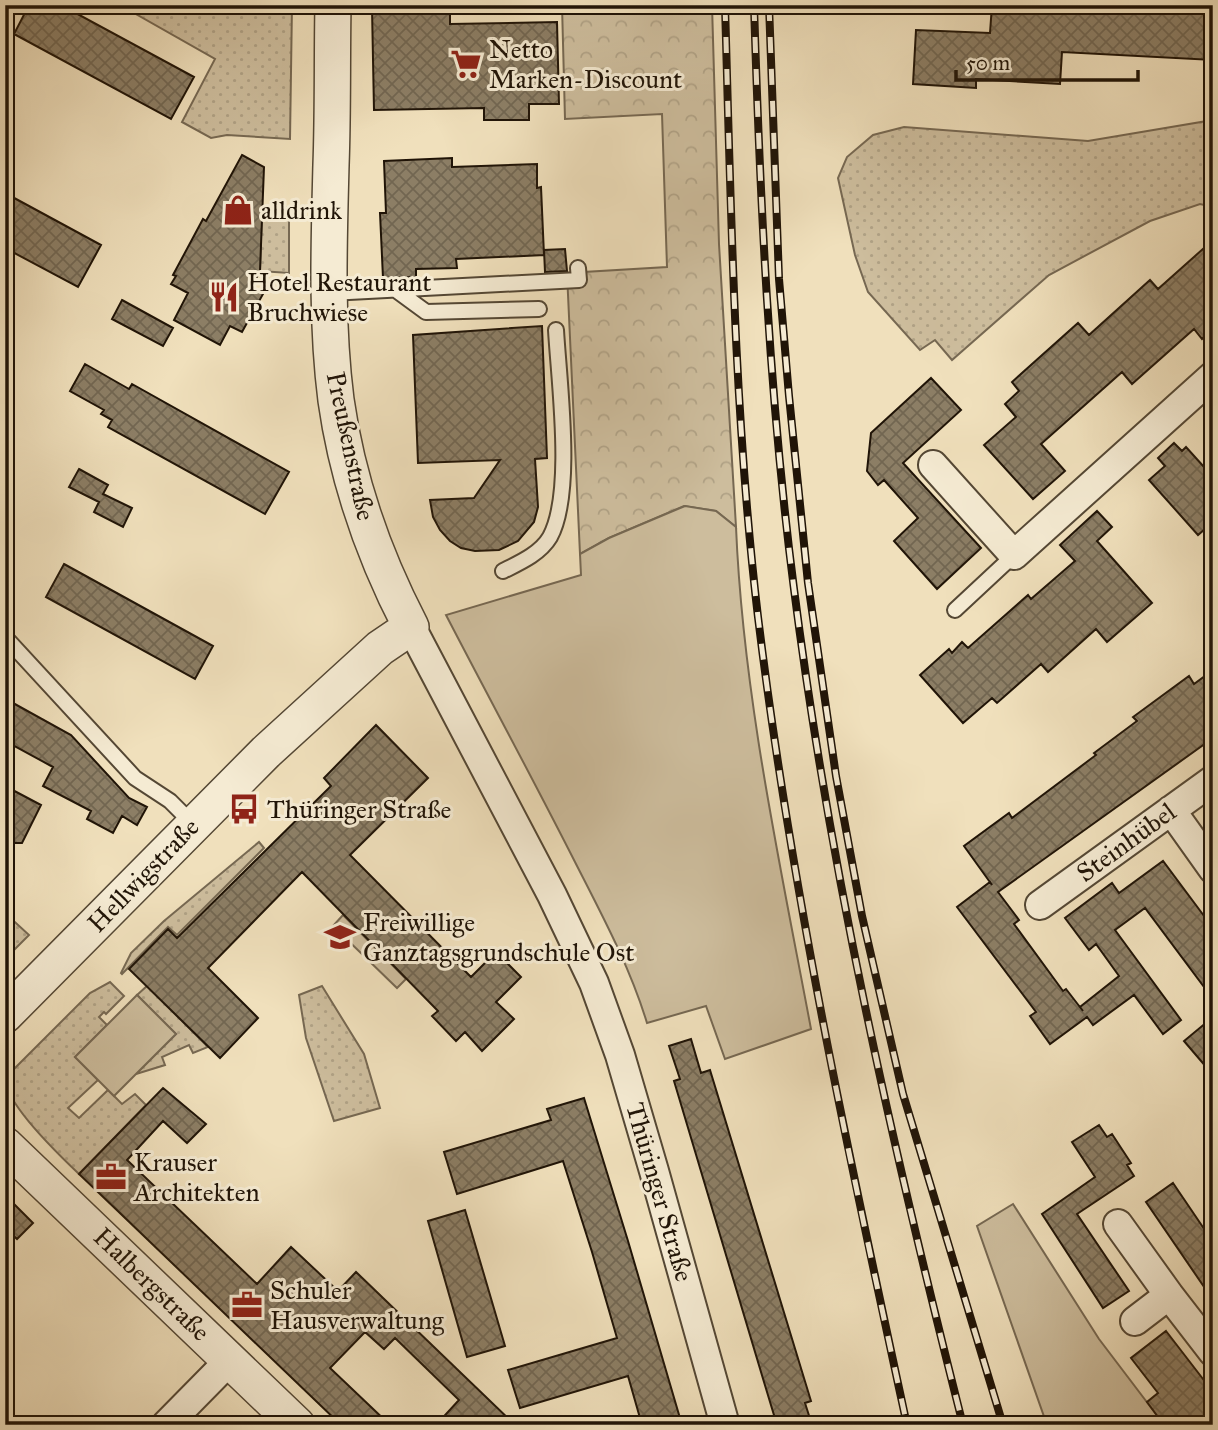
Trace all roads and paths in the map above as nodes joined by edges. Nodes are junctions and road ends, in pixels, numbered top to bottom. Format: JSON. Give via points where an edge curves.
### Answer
{"nodes":[{"id":1,"x":330,"y":10,"type":"edge"},
{"id":2,"x":578,"y":268,"type":"dead end"},
{"id":3,"x":396,"y":290,"type":"junction"},
{"id":4,"x":330,"y":293,"type":"junction"},
{"id":5,"x":538,"y":309,"type":"dead end"},
{"id":6,"x":556,"y":330,"type":"dead end"},
{"id":7,"x":1213,"y":376,"type":"edge"},
{"id":8,"x":933,"y":465,"type":"dead end"},
{"id":9,"x":1014,"y":555,"type":"junction"},
{"id":10,"x":503,"y":571,"type":"dead end"},
{"id":11,"x":955,"y":610,"type":"dead end"},
{"id":12,"x":411,"y":626,"type":"junction"},
{"id":13,"x":5,"y":638,"type":"edge"},
{"id":14,"x":1213,"y":780,"type":"edge"},
{"id":15,"x":1171,"y":810,"type":"junction"},
{"id":16,"x":193,"y":824,"type":"junction"},
{"id":17,"x":1213,"y":869,"type":"edge"},
{"id":18,"x":1040,"y":905,"type":"dead end"},
{"id":19,"x":5,"y":1015,"type":"edge"},
{"id":20,"x":5,"y":1145,"type":"edge"},
{"id":21,"x":1118,"y":1224,"type":"dead end"},
{"id":22,"x":1169,"y":1295,"type":"junction"},
{"id":23,"x":1135,"y":1321,"type":"dead end"},
{"id":24,"x":1213,"y":1352,"type":"edge"},
{"id":25,"x":230,"y":1360,"type":"junction"},
{"id":26,"x":166,"y":1425,"type":"edge"},
{"id":27,"x":297,"y":1425,"type":"edge"},
{"id":28,"x":726,"y":1425,"type":"edge"}],
"edges":[{"from":1,"to":4,"type":"street","name":"Preußenstraße"},
{"from":2,"to":3,"type":"lane","via":[[579,280]]},
{"from":3,"to":4,"type":"lane"},
{"from":3,"to":5,"type":"lane","via":[[426,313]]},
{"from":4,"to":12,"type":"street","name":"Preußenstraße","via":[[336,400],[348,456],[380,560]]},
{"from":6,"to":10,"type":"lane","via":[[562,505],[549,539],[531,557]]},
{"from":7,"to":9,"type":"street"},
{"from":8,"to":9,"type":"street"},
{"from":9,"to":11,"type":"lane"},
{"from":12,"to":16,"type":"street","name":"Hellwigstraße","via":[[380,648]]},
{"from":12,"to":28,"type":"street","name":"Thüringer Straße","via":[[594,983],[620,1055]]},
{"from":13,"to":16,"type":"lane","via":[[135,778],[170,801]]},
{"from":14,"to":15,"type":"street","name":"Steinhübel"},
{"from":15,"to":17,"type":"street"},
{"from":15,"to":18,"type":"street","name":"Steinhübel"},
{"from":16,"to":19,"type":"street","name":"Hellwigstraße"},
{"from":20,"to":25,"type":"street","name":"Halbergstraße"},
{"from":21,"to":22,"type":"street"},
{"from":22,"to":23,"type":"street"},
{"from":22,"to":24,"type":"street"},
{"from":25,"to":26,"type":"street"},
{"from":25,"to":27,"type":"street","name":"Halbergstraße"}]}
